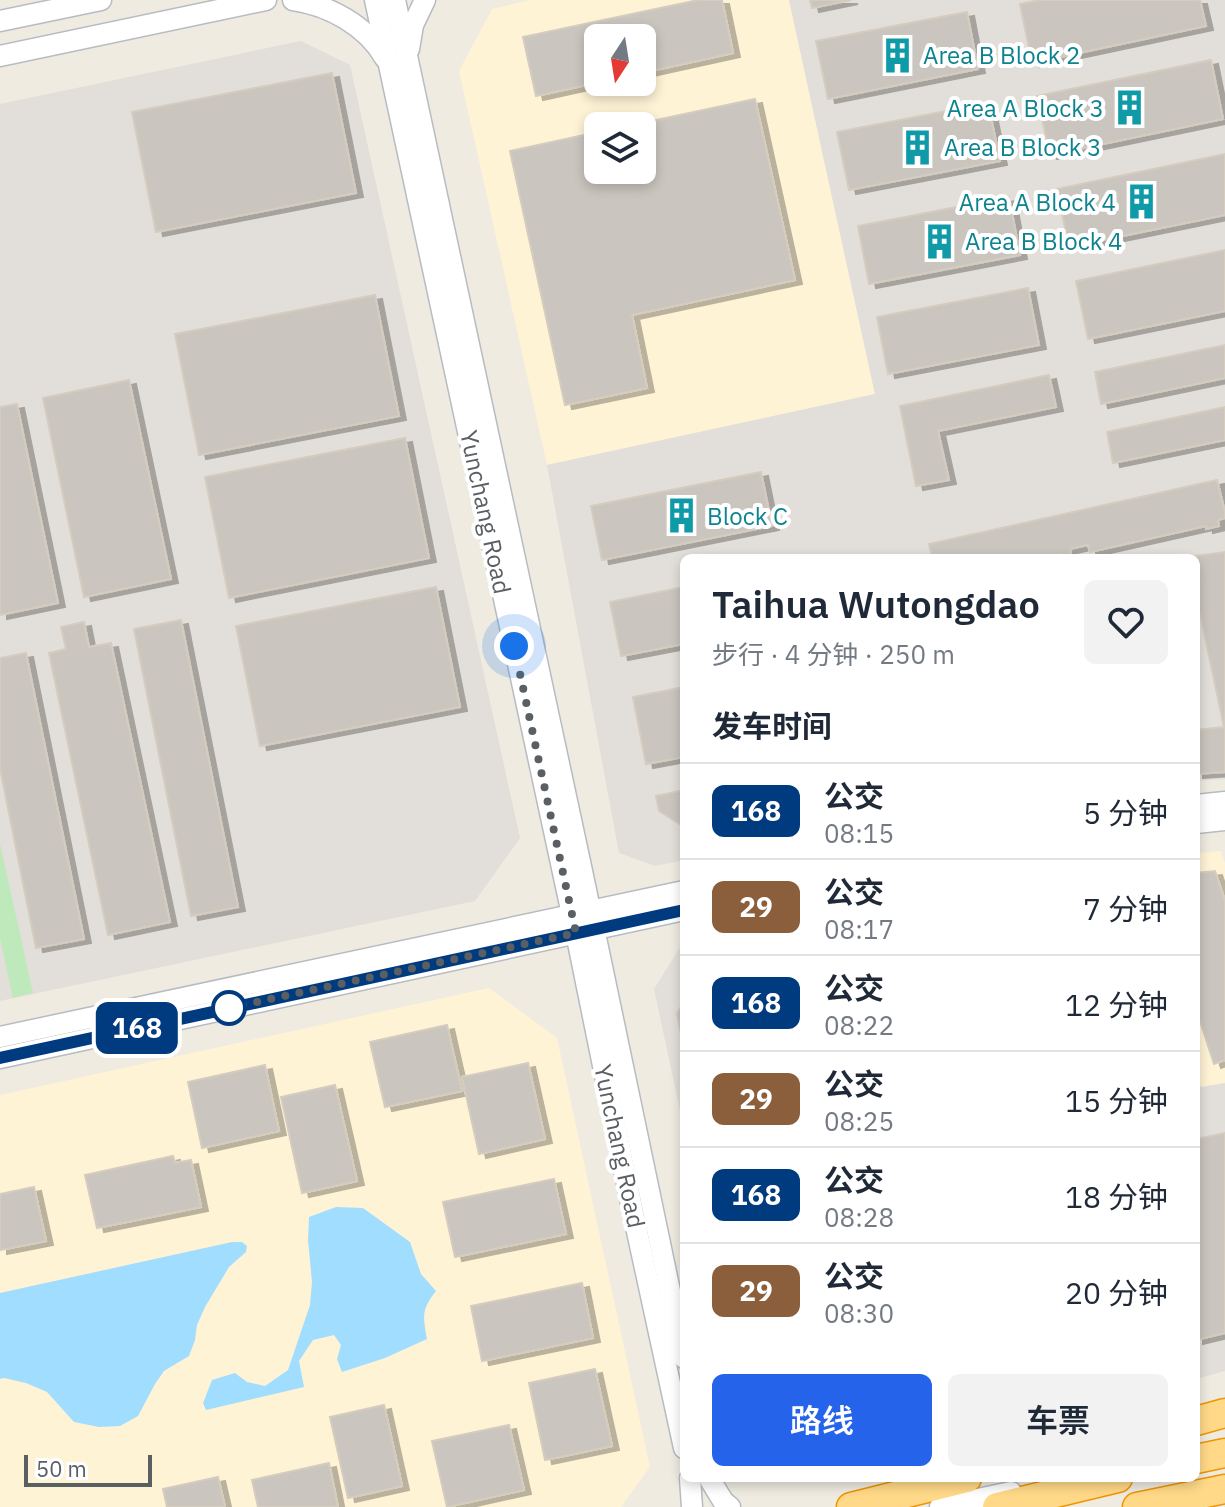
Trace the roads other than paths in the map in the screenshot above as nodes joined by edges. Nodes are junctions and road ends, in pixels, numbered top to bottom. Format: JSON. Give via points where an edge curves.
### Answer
{"nodes":[{"id":1,"x":101,"y":0,"type":"edge"},
{"id":2,"x":266,"y":0,"type":"edge"},
{"id":3,"x":293,"y":0,"type":"edge"},
{"id":4,"x":375,"y":0,"type":"edge"},
{"id":5,"x":395,"y":0,"type":"edge"},
{"id":6,"x":425,"y":0,"type":"edge"},
{"id":7,"x":0,"y":21,"type":"edge"},
{"id":8,"x":0,"y":56,"type":"edge"},
{"id":9,"x":398,"y":65,"type":"junction"},
{"id":10,"x":1225,"y":802,"type":"edge"},
{"id":11,"x":1200,"y":805,"type":"edge"},
{"id":12,"x":1225,"y":820,"type":"edge"},
{"id":13,"x":1200,"y":823,"type":"edge"},
{"id":14,"x":680,"y":892,"type":"edge"},
{"id":15,"x":680,"y":910,"type":"edge"},
{"id":16,"x":584,"y":922,"type":"junction"},
{"id":17,"x":0,"y":1037,"type":"edge"},
{"id":18,"x":0,"y":1058,"type":"edge"},
{"id":19,"x":680,"y":1341,"type":"edge"},
{"id":20,"x":1225,"y":1413,"type":"edge"},
{"id":21,"x":1200,"y":1420,"type":"edge"},
{"id":22,"x":680,"y":1430,"type":"edge"},
{"id":23,"x":1225,"y":1451,"type":"edge"},
{"id":24,"x":1200,"y":1456,"type":"edge"},
{"id":25,"x":690,"y":1482,"type":"edge"},
{"id":26,"x":711,"y":1482,"type":"edge"},
{"id":27,"x":951,"y":1482,"type":"edge"},
{"id":28,"x":1062,"y":1482,"type":"edge"},
{"id":29,"x":1101,"y":1482,"type":"edge"},
{"id":30,"x":1225,"y":1489,"type":"edge"},
{"id":31,"x":692,"y":1507,"type":"edge"},
{"id":32,"x":730,"y":1507,"type":"edge"},
{"id":33,"x":851,"y":1507,"type":"edge"},
{"id":34,"x":940,"y":1507,"type":"edge"},
{"id":35,"x":997,"y":1507,"type":"edge"},
{"id":36,"x":1137,"y":1507,"type":"edge"}],
"edges":[{"from":1,"to":7,"type":"street"},
{"from":2,"to":8,"type":"street"},
{"from":3,"to":9,"type":"street","via":[[346,19]]},
{"from":4,"to":9,"type":"street","name":"Yunchang Road"},
{"from":5,"to":9,"type":"street","name":"Yunchang Road"},
{"from":6,"to":9,"type":"street"},
{"from":9,"to":16,"type":"street","name":"Yunchang Road"},
{"from":10,"to":11,"type":"street"},
{"from":12,"to":13,"type":"street"},
{"from":14,"to":16,"type":"street"},
{"from":15,"to":16,"type":"street"},
{"from":16,"to":17,"type":"street"},
{"from":16,"to":18,"type":"street"},
{"from":16,"to":19,"type":"street","name":"Yunchang Road"},
{"from":16,"to":22,"type":"street","name":"Yunchang Road","via":[[633,1213]]},
{"from":20,"to":21,"type":"highway"},
{"from":23,"to":24,"type":"highway"},
{"from":25,"to":31,"type":"street"},
{"from":26,"to":32,"type":"street"},
{"from":27,"to":33,"type":"highway"},
{"from":28,"to":34,"type":"street"},
{"from":29,"to":35,"type":"highway"},
{"from":30,"to":36,"type":"highway"}]}
